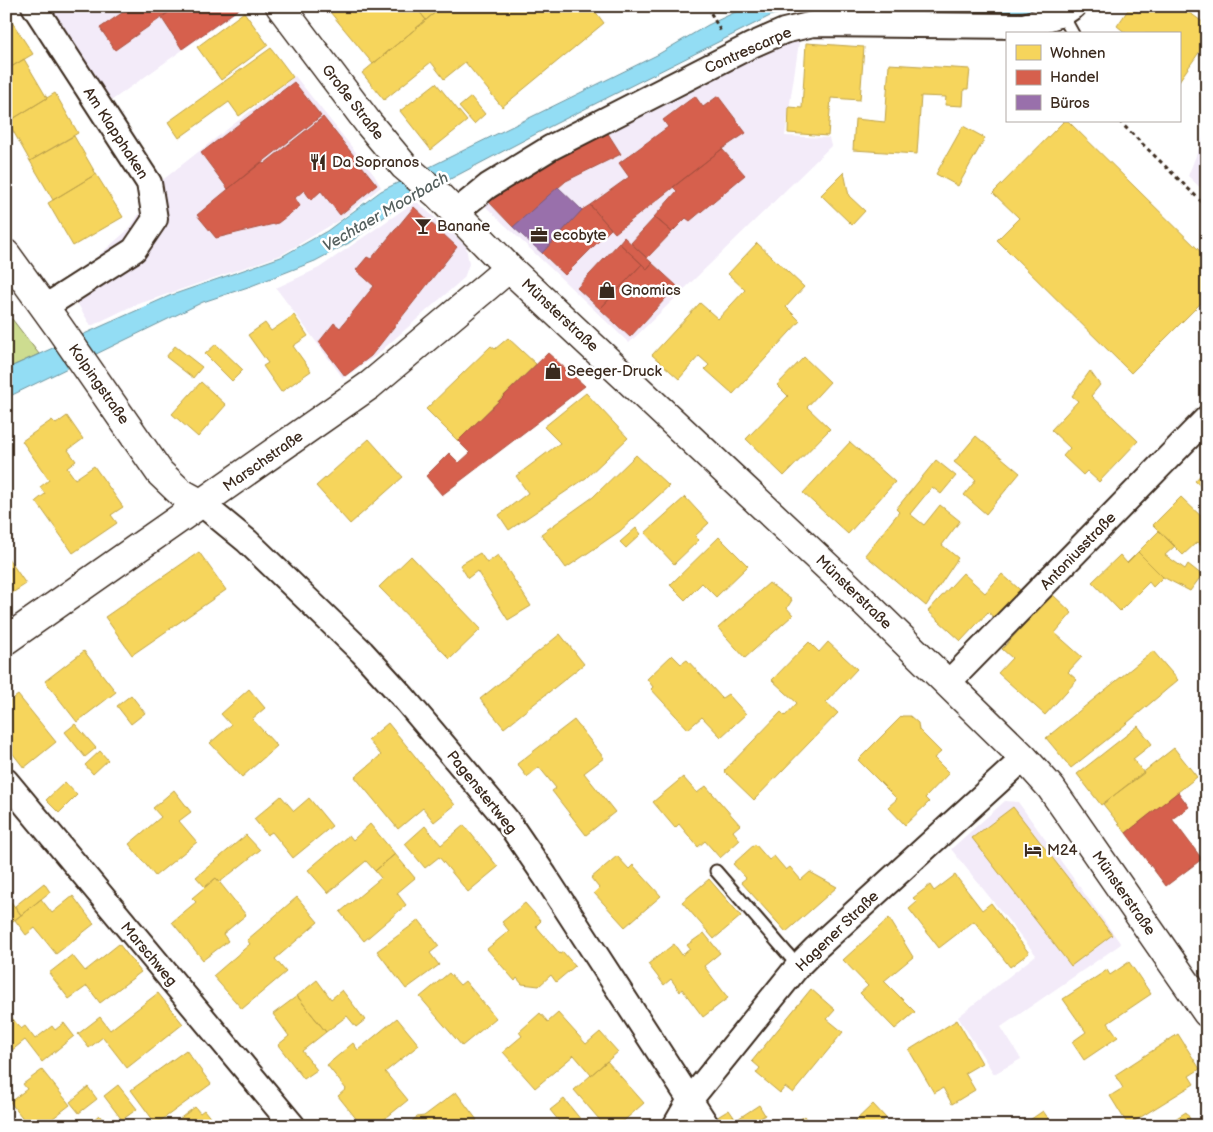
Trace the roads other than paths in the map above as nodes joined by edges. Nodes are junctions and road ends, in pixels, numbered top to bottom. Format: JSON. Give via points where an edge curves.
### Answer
{"nodes":[{"id":1,"x":34,"y":6,"type":"edge"},
{"id":2,"x":280,"y":6,"type":"edge"},
{"id":3,"x":1070,"y":18,"type":"edge"},
{"id":4,"x":446,"y":203,"type":"junction"},
{"id":5,"x":6,"y":254,"type":"edge"},
{"id":6,"x":509,"y":268,"type":"junction"},
{"id":7,"x":52,"y":316,"type":"junction"},
{"id":8,"x":1207,"y":418,"type":"edge"},
{"id":9,"x":202,"y":504,"type":"junction"},
{"id":10,"x":6,"y":640,"type":"edge"},
{"id":11,"x":948,"y":684,"type":"junction"},
{"id":12,"x":1024,"y":758,"type":"junction"},
{"id":13,"x":6,"y":781,"type":"edge"},
{"id":14,"x":716,"y":871,"type":"dead end"},
{"id":15,"x":798,"y":966,"type":"junction"},
{"id":16,"x":1207,"y":1012,"type":"edge"},
{"id":17,"x":690,"y":1100,"type":"junction"},
{"id":18,"x":292,"y":1126,"type":"edge"},
{"id":19,"x":675,"y":1126,"type":"edge"},
{"id":20,"x":707,"y":1126,"type":"edge"}],
"edges":[{"from":1,"to":7,"type":"street","name":"Am Klapphaken","via":[[148,183],[155,219],[134,250]]},
{"from":2,"to":4,"type":"street","name":"Große Straße","via":[[404,166]]},
{"from":3,"to":4,"type":"street","name":"Contrescarpe","via":[[1024,26],[813,24],[784,31],[550,148],[488,186]]},
{"from":4,"to":6,"type":"street","name":"Münsterstraße"},
{"from":5,"to":7,"type":"street","name":"Kolpingstraße"},
{"from":6,"to":9,"type":"street","name":"Marschstraße","via":[[370,385]]},
{"from":6,"to":11,"type":"street","name":"Münsterstraße","via":[[834,572]]},
{"from":7,"to":9,"type":"street","name":"Kolpingstraße","via":[[160,472],[180,492]]},
{"from":8,"to":11,"type":"street","name":"Antoniusstraße"},
{"from":9,"to":10,"type":"street","name":"Marschstraße"},
{"from":9,"to":17,"type":"street","name":"Pagenstertweg","via":[[246,541],[362,652],[506,818]]},
{"from":11,"to":12,"type":"street","name":"Münsterstraße"},
{"from":12,"to":15,"type":"street","name":"Hagener Straße"},
{"from":12,"to":16,"type":"street","name":"Münsterstraße","via":[[1051,788]]},
{"from":13,"to":18,"type":"street","name":"Marschweg"},
{"from":14,"to":15,"type":"lane"},
{"from":15,"to":17,"type":"street","name":"Hagener Straße"},
{"from":17,"to":19,"type":"street","name":"Hagener Straße"},
{"from":17,"to":20,"type":"street","name":"Pagenstertweg"}]}
